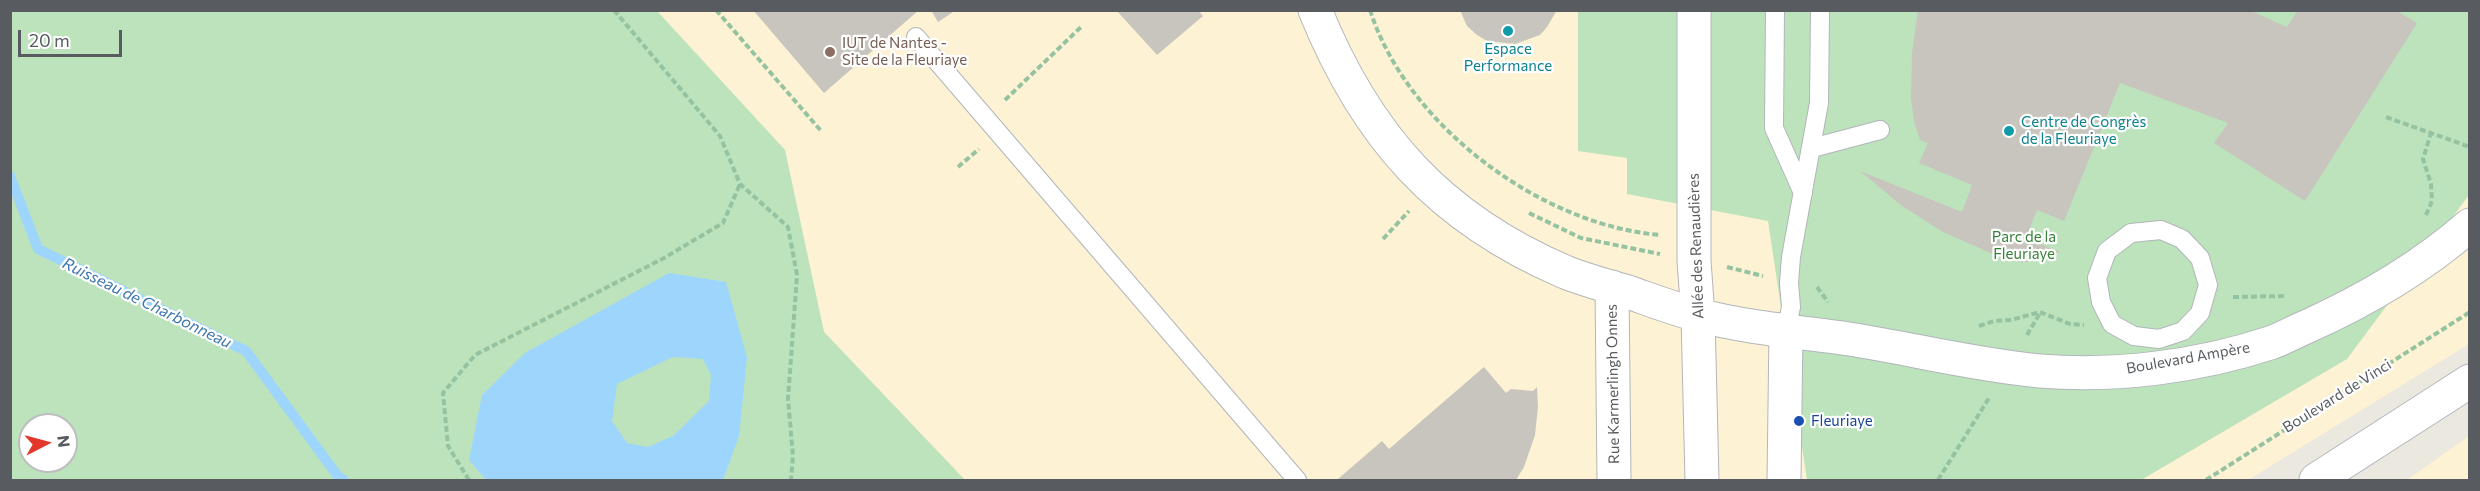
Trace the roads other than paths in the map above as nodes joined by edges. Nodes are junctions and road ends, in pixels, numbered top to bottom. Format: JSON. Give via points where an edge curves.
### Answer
{"nodes":[{"id":1,"x":1315,"y":10,"type":"edge"},
{"id":2,"x":1695,"y":10,"type":"edge"},
{"id":3,"x":1775,"y":10,"type":"edge"},
{"id":4,"x":1820,"y":10,"type":"edge"},
{"id":5,"x":916,"y":37,"type":"dead end"},
{"id":6,"x":1880,"y":130,"type":"dead end"},
{"id":7,"x":1812,"y":148,"type":"junction"},
{"id":8,"x":1803,"y":194,"type":"junction"},
{"id":9,"x":2469,"y":225,"type":"edge"},
{"id":10,"x":1612,"y":287,"type":"junction"},
{"id":11,"x":1698,"y":316,"type":"junction"},
{"id":12,"x":1786,"y":331,"type":"junction"},
{"id":13,"x":2156,"y":354,"type":"junction"},
{"id":14,"x":2469,"y":381,"type":"edge"},
{"id":15,"x":1297,"y":480,"type":"edge"},
{"id":16,"x":1614,"y":480,"type":"edge"},
{"id":17,"x":1702,"y":480,"type":"edge"},
{"id":18,"x":1784,"y":480,"type":"edge"},
{"id":19,"x":2316,"y":480,"type":"edge"}],
"edges":[{"from":1,"to":10,"type":"street","name":"Boulevard Ampère","via":[[1334,57],[1367,113],[1430,188],[1459,212],[1530,254],[1566,272]]},
{"from":2,"to":11,"type":"street","name":"Allée des Renaudières","via":[[1694,249]]},
{"from":3,"to":8,"type":"lane","via":[[1774,128]]},
{"from":4,"to":7,"type":"lane","via":[[1819,103]]},
{"from":5,"to":15,"type":"lane"},
{"from":6,"to":7,"type":"lane"},
{"from":7,"to":8,"type":"lane"},
{"from":8,"to":12,"type":"lane","via":[[1791,257],[1791,307]]},
{"from":9,"to":13,"type":"street","name":"Boulevard Ampère","via":[[2402,276],[2335,314],[2271,342],[2217,356]]},
{"from":10,"to":11,"type":"street","name":"Boulevard Ampère"},
{"from":10,"to":16,"type":"street","name":"Rue Karmerlingh Onnes"},
{"from":11,"to":12,"type":"street","name":"Boulevard Ampère"},
{"from":11,"to":17,"type":"street","name":"Allée des Renaudières"},
{"from":12,"to":13,"type":"street","name":"Boulevard Ampère","via":[[2035,370],[2100,373]]},
{"from":12,"to":18,"type":"street"},
{"from":13,"to":13,"type":"lane","via":[[2200,313],[2208,285],[2200,258],[2182,239],[2161,230],[2132,233],[2107,251],[2097,278],[2101,302],[2112,324]]},
{"from":14,"to":19,"type":"street"}]}
